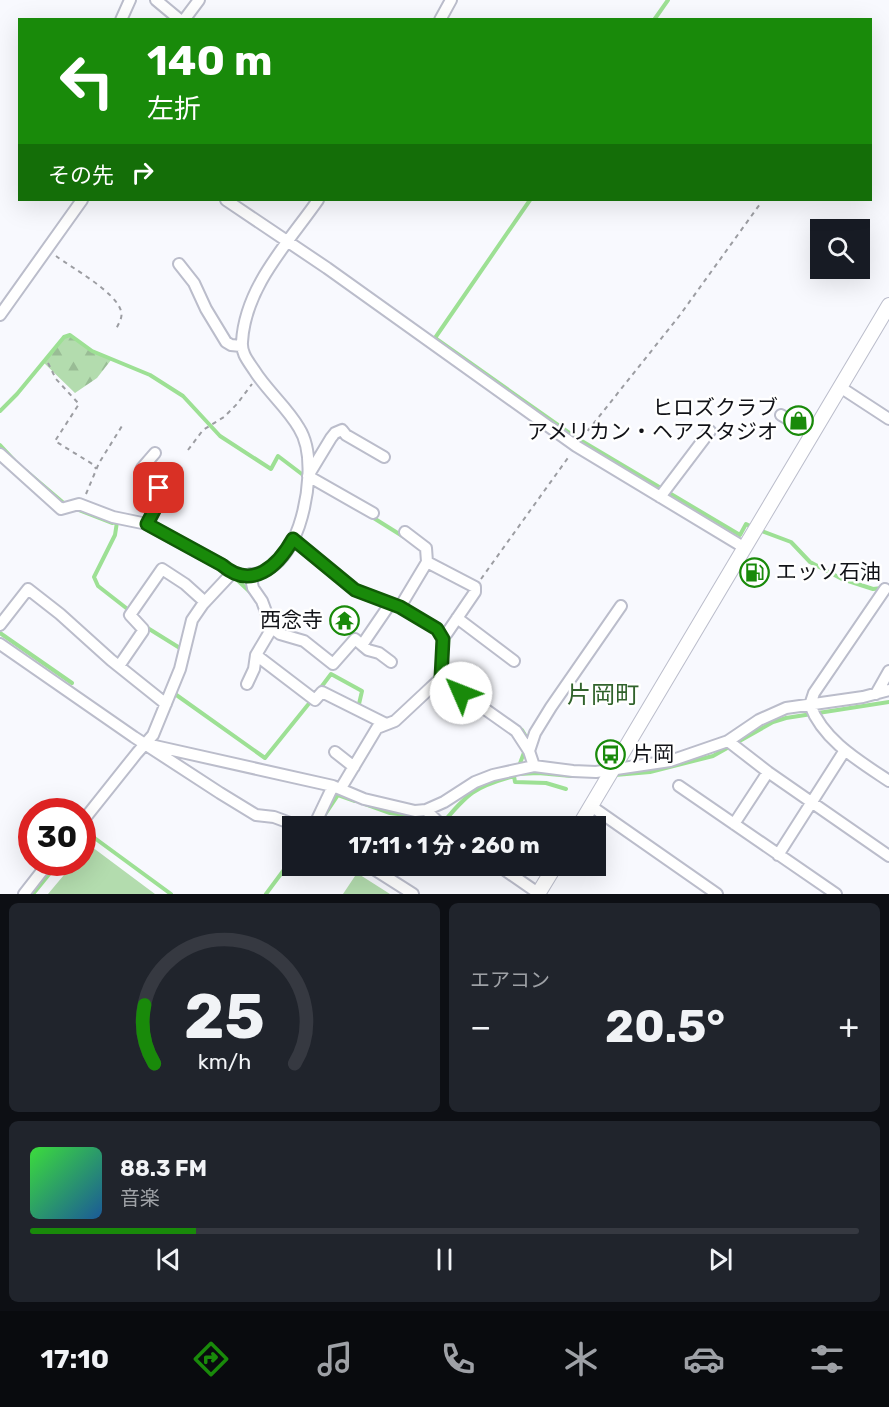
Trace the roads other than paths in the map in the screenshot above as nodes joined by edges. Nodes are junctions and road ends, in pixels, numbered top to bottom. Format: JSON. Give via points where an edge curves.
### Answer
{"nodes":[{"id":1,"x":130,"y":0,"type":"edge"},
{"id":2,"x":156,"y":0,"type":"edge"},
{"id":3,"x":199,"y":0,"type":"edge"},
{"id":4,"x":452,"y":0,"type":"edge"},
{"id":5,"x":122,"y":18,"type":"edge"},
{"id":6,"x":179,"y":18,"type":"edge"},
{"id":7,"x":184,"y":18,"type":"edge"},
{"id":8,"x":441,"y":18,"type":"edge"},
{"id":9,"x":81,"y":201,"type":"edge"},
{"id":10,"x":227,"y":201,"type":"edge"},
{"id":11,"x":317,"y":201,"type":"edge"},
{"id":12,"x":288,"y":242,"type":"junction"},
{"id":13,"x":180,"y":264,"type":"dead end"},
{"id":14,"x":889,"y":305,"type":"edge"},
{"id":15,"x":0,"y":315,"type":"edge"},
{"id":16,"x":241,"y":346,"type":"junction"},
{"id":17,"x":840,"y":387,"type":"junction"},
{"id":18,"x":781,"y":415,"type":"dead end"},
{"id":19,"x":889,"y":419,"type":"edge"},
{"id":20,"x":710,"y":431,"type":"dead end"},
{"id":21,"x":812,"y":433,"type":"junction"},
{"id":22,"x":155,"y":453,"type":"dead end"},
{"id":23,"x":0,"y":454,"type":"edge"},
{"id":24,"x":384,"y":457,"type":"dead end"},
{"id":25,"x":308,"y":476,"type":"junction"},
{"id":26,"x":660,"y":497,"type":"junction"},
{"id":27,"x":373,"y":513,"type":"dead end"},
{"id":28,"x":147,"y":524,"type":"junction"},
{"id":29,"x":405,"y":532,"type":"dead end"},
{"id":30,"x":293,"y":539,"type":"junction"},
{"id":31,"x":744,"y":548,"type":"junction"},
{"id":32,"x":427,"y":562,"type":"junction"},
{"id":33,"x":232,"y":573,"type":"junction"},
{"id":34,"x":250,"y":574,"type":"junction"},
{"id":35,"x":885,"y":589,"type":"dead end"},
{"id":36,"x":205,"y":602,"type":"junction"},
{"id":37,"x":395,"y":606,"type":"junction"},
{"id":38,"x":621,"y":606,"type":"dead end"},
{"id":39,"x":457,"y":618,"type":"junction"},
{"id":40,"x":0,"y":625,"type":"edge"},
{"id":41,"x":272,"y":628,"type":"junction"},
{"id":42,"x":442,"y":636,"type":"junction"},
{"id":43,"x":0,"y":644,"type":"edge"},
{"id":44,"x":362,"y":645,"type":"junction"},
{"id":45,"x":256,"y":655,"type":"junction"},
{"id":46,"x":514,"y":661,"type":"dead end"},
{"id":47,"x":391,"y":662,"type":"dead end"},
{"id":48,"x":115,"y":663,"type":"junction"},
{"id":49,"x":889,"y":671,"type":"edge"},
{"id":50,"x":441,"y":678,"type":"junction"},
{"id":51,"x":247,"y":684,"type":"dead end"},
{"id":52,"x":889,"y":690,"type":"edge"},
{"id":53,"x":876,"y":694,"type":"junction"},
{"id":54,"x":166,"y":704,"type":"junction"},
{"id":55,"x":810,"y":705,"type":"junction"},
{"id":56,"x":386,"y":724,"type":"junction"},
{"id":57,"x":728,"y":741,"type":"junction"},
{"id":58,"x":146,"y":744,"type":"junction"},
{"id":59,"x":845,"y":750,"type":"junction"},
{"id":60,"x":335,"y":752,"type":"dead end"},
{"id":61,"x":529,"y":752,"type":"junction"},
{"id":62,"x":354,"y":766,"type":"junction"},
{"id":63,"x":534,"y":766,"type":"junction"},
{"id":64,"x":612,"y":769,"type":"junction"},
{"id":65,"x":768,"y":772,"type":"junction"},
{"id":66,"x":889,"y":781,"type":"edge"},
{"id":67,"x":679,"y":786,"type":"dead end"},
{"id":68,"x":337,"y":787,"type":"junction"},
{"id":69,"x":811,"y":802,"type":"junction"},
{"id":70,"x":96,"y":804,"type":"edge"},
{"id":71,"x":591,"y":806,"type":"junction"},
{"id":72,"x":426,"y":810,"type":"junction"},
{"id":73,"x":320,"y":816,"type":"edge"},
{"id":74,"x":432,"y":816,"type":"edge"},
{"id":75,"x":585,"y":816,"type":"edge"},
{"id":76,"x":282,"y":820,"type":"edge"},
{"id":77,"x":734,"y":824,"type":"junction"},
{"id":78,"x":778,"y":855,"type":"junction"},
{"id":79,"x":889,"y":856,"type":"edge"},
{"id":80,"x":39,"y":876,"type":"edge"},
{"id":81,"x":385,"y":876,"type":"edge"},
{"id":82,"x":513,"y":876,"type":"edge"},
{"id":83,"x":549,"y":876,"type":"edge"},
{"id":84,"x":538,"y":893,"type":"edge"},
{"id":85,"x":24,"y":894,"type":"edge"},
{"id":86,"x":413,"y":894,"type":"edge"},
{"id":87,"x":717,"y":894,"type":"edge"},
{"id":88,"x":836,"y":894,"type":"edge"}],
"edges":[{"from":1,"to":5,"type":"street"},
{"from":2,"to":6,"type":"street"},
{"from":3,"to":7,"type":"street"},
{"from":4,"to":8,"type":"street"},
{"from":9,"to":15,"type":"street"},
{"from":10,"to":12,"type":"street"},
{"from":11,"to":12,"type":"street"},
{"from":12,"to":16,"type":"street","via":[[257,286]]},
{"from":12,"to":26,"type":"street","via":[[576,446]]},
{"from":13,"to":16,"type":"street","via":[[226,342]]},
{"from":14,"to":17,"type":"main road"},
{"from":16,"to":25,"type":"street","via":[[257,375],[299,427],[307,450]]},
{"from":17,"to":19,"type":"street"},
{"from":17,"to":21,"type":"main road"},
{"from":18,"to":21,"type":"street"},
{"from":20,"to":26,"type":"street"},
{"from":21,"to":31,"type":"main road"},
{"from":22,"to":28,"type":"street","via":[[142,468],[159,488],[161,497]]},
{"from":23,"to":28,"type":"street","via":[[61,509],[81,505]]},
{"from":24,"to":25,"type":"street","via":[[342,430],[331,438]]},
{"from":25,"to":27,"type":"street"},
{"from":25,"to":30,"type":"street"},
{"from":26,"to":31,"type":"street"},
{"from":28,"to":33,"type":"street"},
{"from":29,"to":32,"type":"street","via":[[426,548]]},
{"from":30,"to":34,"type":"street","via":[[275,564]]},
{"from":30,"to":37,"type":"street","via":[[355,590]]},
{"from":31,"to":64,"type":"main road"},
{"from":32,"to":37,"type":"street"},
{"from":32,"to":39,"type":"street","via":[[475,588]]},
{"from":33,"to":34,"type":"street"},
{"from":33,"to":36,"type":"street"},
{"from":34,"to":41,"type":"street"},
{"from":35,"to":55,"type":"street","via":[[814,693]]},
{"from":36,"to":48,"type":"street","via":[[162,569],[130,615],[143,632]]},
{"from":36,"to":54,"type":"street","via":[[192,620],[180,669]]},
{"from":37,"to":42,"type":"street","via":[[425,621]]},
{"from":37,"to":44,"type":"street"},
{"from":38,"to":61,"type":"street","via":[[551,707]]},
{"from":39,"to":42,"type":"street"},
{"from":39,"to":46,"type":"street"},
{"from":40,"to":48,"type":"street","via":[[28,589]]},
{"from":41,"to":44,"type":"street","via":[[304,641],[333,664],[355,639]]},
{"from":41,"to":45,"type":"street"},
{"from":42,"to":50,"type":"street"},
{"from":43,"to":58,"type":"street"},
{"from":44,"to":47,"type":"street"},
{"from":45,"to":51,"type":"street"},
{"from":45,"to":56,"type":"street","via":[[315,700],[322,692]]},
{"from":48,"to":54,"type":"street"},
{"from":49,"to":53,"type":"street"},
{"from":50,"to":56,"type":"street","via":[[395,721]]},
{"from":50,"to":61,"type":"street","via":[[516,731]]},
{"from":52,"to":53,"type":"street"},
{"from":53,"to":55,"type":"street"},
{"from":54,"to":58,"type":"street"},
{"from":55,"to":57,"type":"street","via":[[786,708]]},
{"from":55,"to":59,"type":"street","via":[[815,719]]},
{"from":56,"to":62,"type":"street","via":[[377,728]]},
{"from":57,"to":64,"type":"street","via":[[670,761]]},
{"from":57,"to":65,"type":"street"},
{"from":58,"to":68,"type":"street"},
{"from":58,"to":70,"type":"street"},
{"from":58,"to":76,"type":"street","via":[[256,815]]},
{"from":59,"to":66,"type":"street"},
{"from":59,"to":69,"type":"street"},
{"from":60,"to":62,"type":"street"},
{"from":61,"to":63,"type":"street"},
{"from":62,"to":68,"type":"street"},
{"from":63,"to":64,"type":"street","via":[[596,772]]},
{"from":63,"to":72,"type":"street","via":[[475,782]]},
{"from":64,"to":71,"type":"main road"},
{"from":65,"to":69,"type":"street"},
{"from":65,"to":77,"type":"street"},
{"from":67,"to":77,"type":"street"},
{"from":68,"to":72,"type":"street","via":[[386,805]]},
{"from":68,"to":73,"type":"street"},
{"from":69,"to":78,"type":"street"},
{"from":69,"to":79,"type":"street"},
{"from":71,"to":75,"type":"main road"},
{"from":71,"to":87,"type":"street"},
{"from":72,"to":74,"type":"street"},
{"from":77,"to":78,"type":"street"},
{"from":78,"to":88,"type":"street"},
{"from":80,"to":85,"type":"street"},
{"from":81,"to":86,"type":"street"},
{"from":82,"to":84,"type":"street"},
{"from":83,"to":84,"type":"main road"}]}
